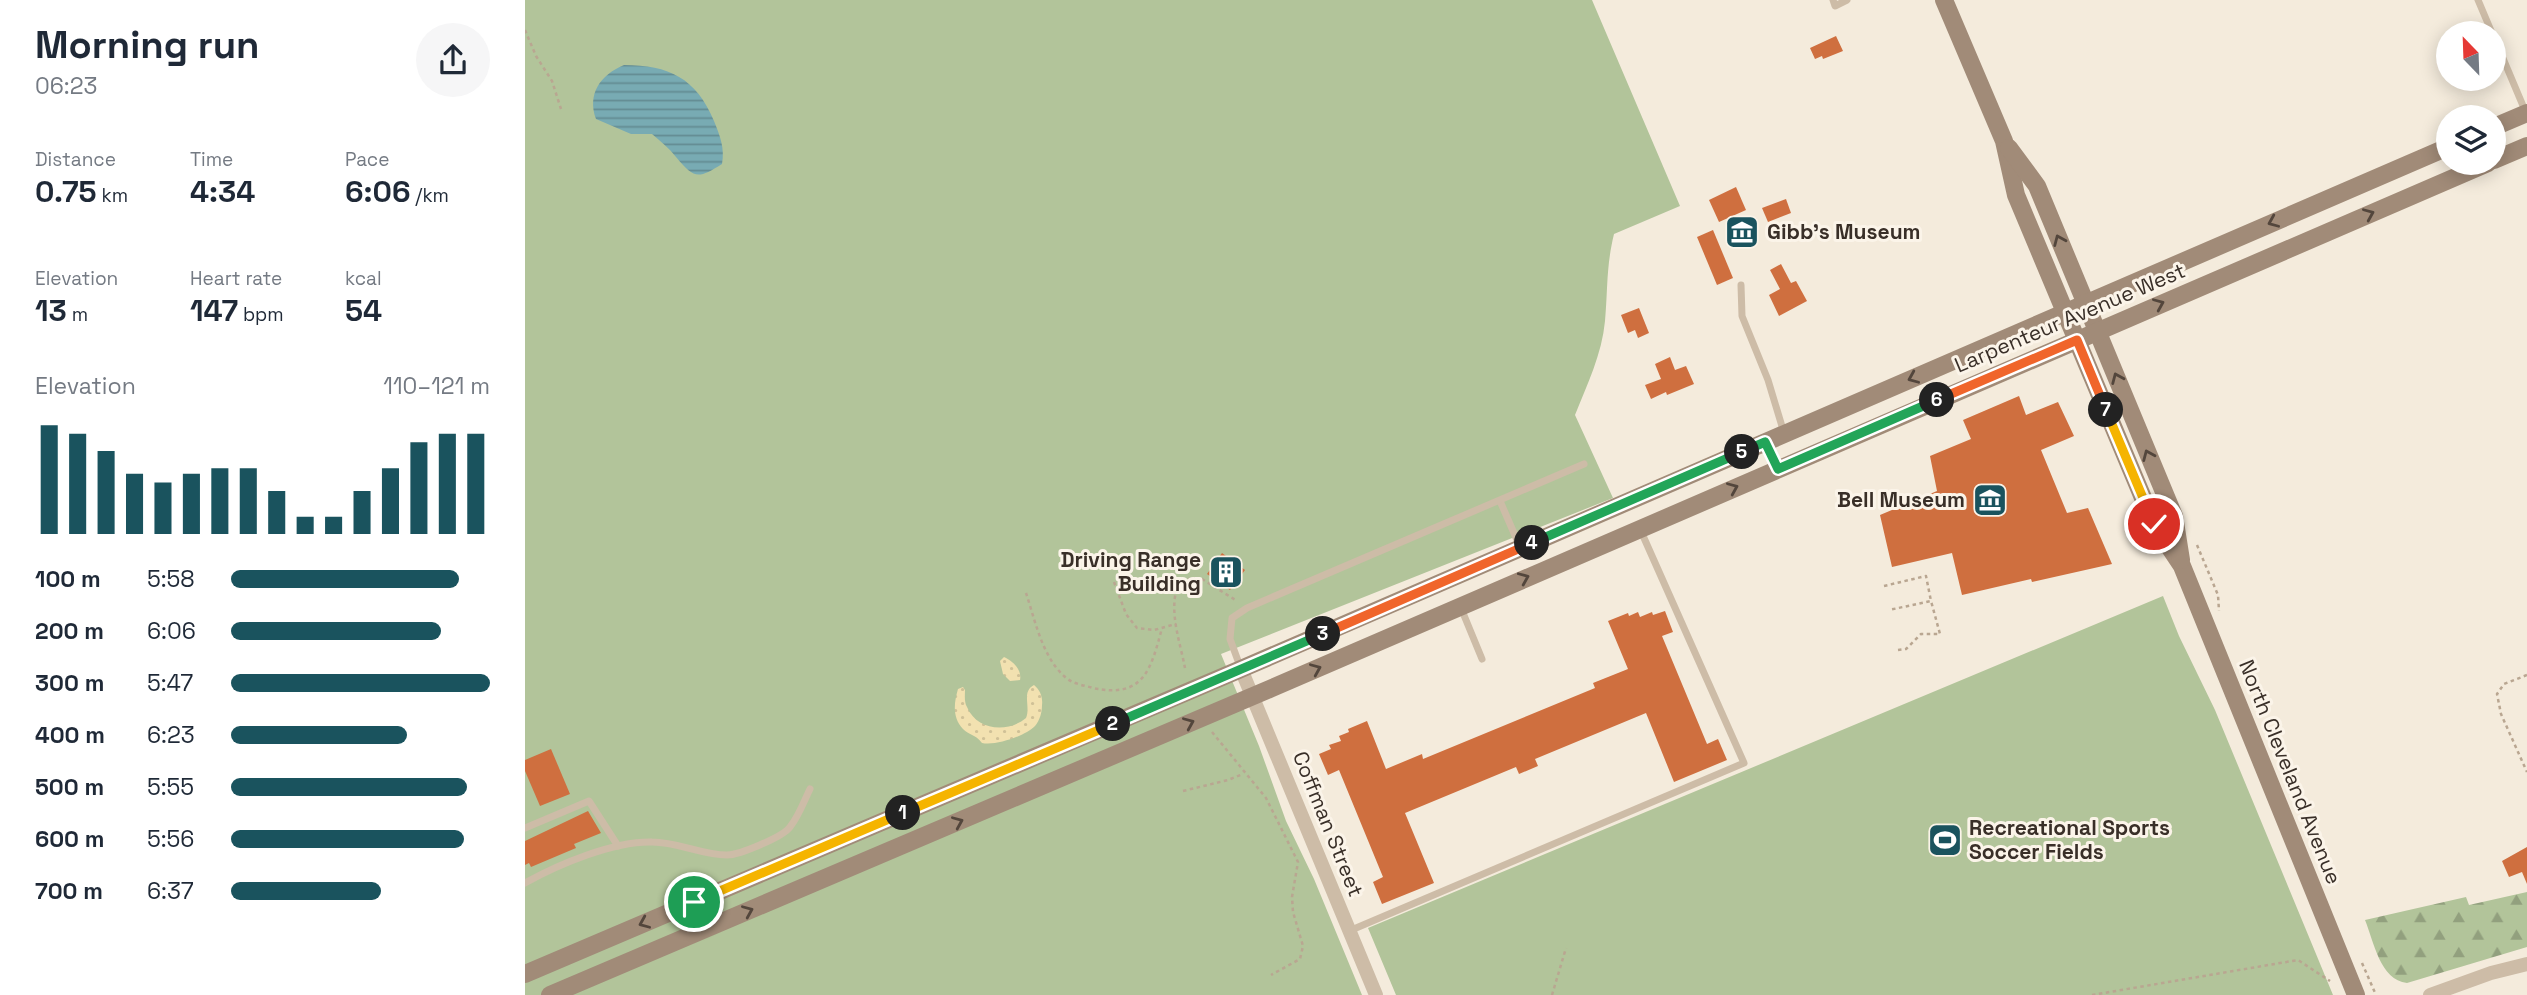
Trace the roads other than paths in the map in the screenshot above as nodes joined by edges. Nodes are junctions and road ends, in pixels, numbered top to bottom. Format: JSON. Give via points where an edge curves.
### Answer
{"nodes":[{"id":1,"x":1833,"y":0,"type":"edge"},
{"id":2,"x":1847,"y":0,"type":"edge"},
{"id":3,"x":1944,"y":0,"type":"edge"},
{"id":4,"x":2477,"y":0,"type":"edge"},
{"id":5,"x":2487,"y":21,"type":"edge"},
{"id":6,"x":2506,"y":66,"type":"edge"},
{"id":7,"x":2526,"y":113,"type":"edge"},
{"id":8,"x":2506,"y":122,"type":"edge"},
{"id":9,"x":2004,"y":141,"type":"junction"},
{"id":10,"x":2527,"y":146,"type":"edge"},
{"id":11,"x":2436,"y":152,"type":"edge"},
{"id":12,"x":2506,"y":155,"type":"edge"},
{"id":13,"x":2460,"y":175,"type":"edge"},
{"id":14,"x":1741,"y":285,"type":"dead end"},
{"id":15,"x":2085,"y":303,"type":"junction"},
{"id":16,"x":2065,"y":311,"type":"junction"},
{"id":17,"x":2097,"y":331,"type":"junction"},
{"id":18,"x":2077,"y":340,"type":"junction"},
{"id":19,"x":1785,"y":433,"type":"junction"},
{"id":20,"x":1765,"y":442,"type":"junction"},
{"id":21,"x":1584,"y":464,"type":"dead end"},
{"id":22,"x":1778,"y":469,"type":"junction"},
{"id":23,"x":1500,"y":500,"type":"junction"},
{"id":24,"x":1640,"y":528,"type":"junction"},
{"id":25,"x":1521,"y":548,"type":"junction"},
{"id":26,"x":2182,"y":566,"type":"junction"},
{"id":27,"x":1460,"y":606,"type":"junction"},
{"id":28,"x":1482,"y":659,"type":"dead end"},
{"id":29,"x":1241,"y":669,"type":"junction"},
{"id":30,"x":1253,"y":696,"type":"junction"},
{"id":31,"x":810,"y":789,"type":"dead end"},
{"id":32,"x":525,"y":828,"type":"edge"},
{"id":33,"x":618,"y":846,"type":"junction"},
{"id":34,"x":525,"y":883,"type":"edge"},
{"id":35,"x":1349,"y":931,"type":"junction"},
{"id":36,"x":2527,"y":964,"type":"edge"},
{"id":37,"x":525,"y":974,"type":"edge"},
{"id":38,"x":550,"y":995,"type":"edge"},
{"id":39,"x":1376,"y":995,"type":"edge"},
{"id":40,"x":2356,"y":995,"type":"edge"},
{"id":41,"x":2430,"y":995,"type":"edge"}],
"edges":[{"from":1,"to":2,"type":"lane","via":[[1835,6]]},
{"from":3,"to":9,"type":"main road","name":"North Cleveland Avenue"},
{"from":4,"to":5,"type":"lane"},
{"from":6,"to":7,"type":"lane"},
{"from":7,"to":8,"type":"main road"},
{"from":15,"to":9,"type":"main road","name":"North Cleveland Avenue","one_way":true,"via":[[2037,186]]},
{"from":9,"to":16,"type":"main road","name":"North Cleveland Avenue","via":[[2016,195]]},
{"from":10,"to":12,"type":"main road"},
{"from":11,"to":15,"type":"main road","name":"Larpenteur Avenue West","one_way":true},
{"from":17,"to":13,"type":"main road","name":"Larpenteur Avenue West","one_way":true},
{"from":14,"to":19,"type":"lane","via":[[1742,316]]},
{"from":15,"to":16,"type":"main road","name":"Larpenteur Avenue West"},
{"from":15,"to":17,"type":"main road","name":"North Cleveland Avenue"},
{"from":16,"to":18,"type":"main road","name":"North Cleveland Avenue"},
{"from":16,"to":19,"type":"main road","name":"Larpenteur Avenue West","one_way":true},
{"from":17,"to":18,"type":"main road","name":"Larpenteur Avenue West"},
{"from":26,"to":17,"type":"main road","name":"North Cleveland Avenue","one_way":true,"via":[[2174,516]]},
{"from":18,"to":22,"type":"main road","name":"Larpenteur Avenue West"},
{"from":18,"to":26,"type":"main road","name":"North Cleveland Avenue","via":[[2154,524]]},
{"from":19,"to":20,"type":"main road","name":"Larpenteur Avenue West"},
{"from":20,"to":22,"type":"main road"},
{"from":20,"to":25,"type":"main road","name":"Larpenteur Avenue West"},
{"from":21,"to":23,"type":"lane"},
{"from":24,"to":22,"type":"main road","name":"Larpenteur Avenue West","one_way":true},
{"from":23,"to":25,"type":"lane"},
{"from":23,"to":29,"type":"lane","via":[[1247,608],[1232,618],[1230,639]]},
{"from":27,"to":24,"type":"main road","name":"Larpenteur Avenue West","one_way":true},
{"from":24,"to":35,"type":"lane","via":[[1744,764]]},
{"from":25,"to":29,"type":"main road","name":"Larpenteur Avenue West"},
{"from":26,"to":40,"type":"main road","name":"North Cleveland Avenue"},
{"from":27,"to":28,"type":"lane"},
{"from":30,"to":27,"type":"main road","name":"Larpenteur Avenue West","one_way":true},
{"from":29,"to":30,"type":"street","name":"Coffman Street"},
{"from":29,"to":37,"type":"main road","name":"Larpenteur Avenue West","one_way":true},
{"from":30,"to":35,"type":"street","name":"Coffman Street"},
{"from":38,"to":30,"type":"main road","name":"Larpenteur Avenue West","one_way":true},
{"from":31,"to":33,"type":"lane","via":[[790,828],[737,853],[653,842]]},
{"from":32,"to":33,"type":"lane","via":[[589,801]]},
{"from":33,"to":34,"type":"lane"},
{"from":35,"to":39,"type":"street","name":"Coffman Street"},
{"from":36,"to":41,"type":"street"}]}
